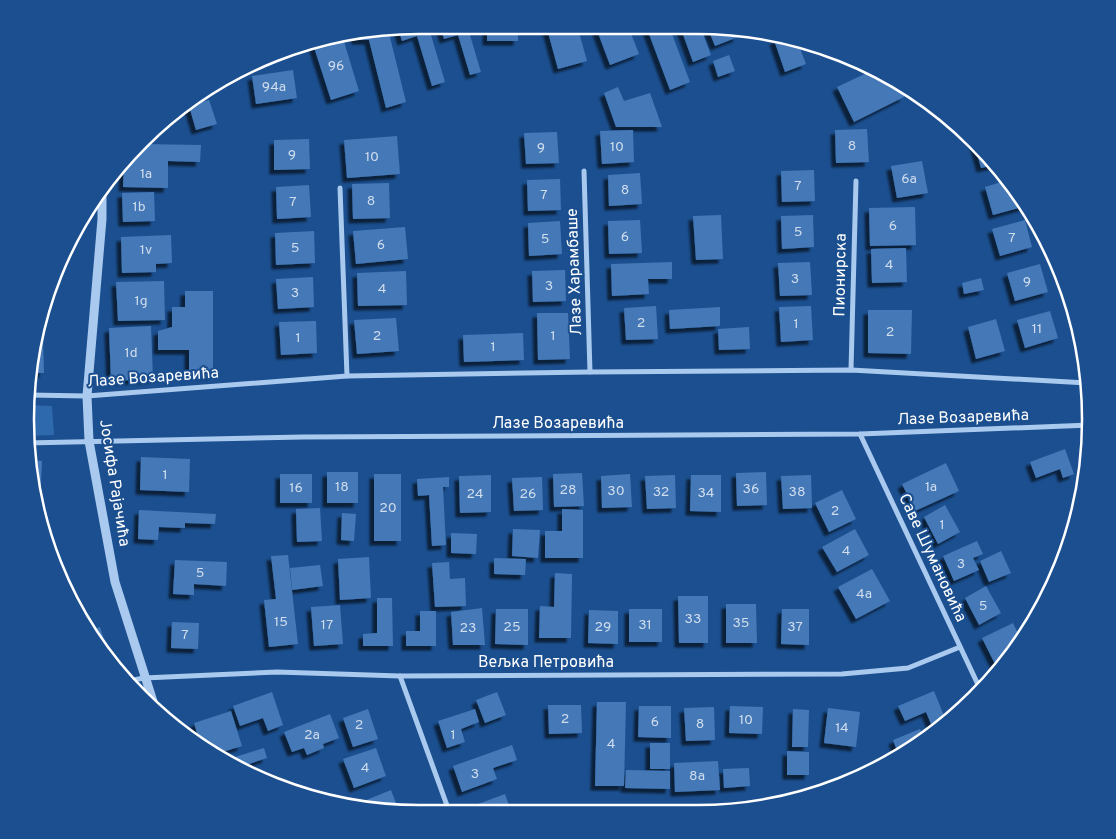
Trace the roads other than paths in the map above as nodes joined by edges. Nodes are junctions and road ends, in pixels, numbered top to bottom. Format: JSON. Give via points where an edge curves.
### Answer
{"nodes":[{"id":1,"x":584,"y":171,"type":"dead end"},
{"id":2,"x":856,"y":181,"type":"dead end"},
{"id":3,"x":340,"y":188,"type":"dead end"},
{"id":4,"x":102,"y":201,"type":"edge"},
{"id":5,"x":851,"y":370,"type":"junction"},
{"id":6,"x":590,"y":372,"type":"junction"},
{"id":7,"x":346,"y":376,"type":"junction"},
{"id":8,"x":1080,"y":384,"type":"edge"},
{"id":9,"x":35,"y":395,"type":"edge"},
{"id":10,"x":87,"y":396,"type":"junction"},
{"id":11,"x":1082,"y":425,"type":"edge"},
{"id":12,"x":860,"y":434,"type":"junction"},
{"id":13,"x":89,"y":441,"type":"junction"},
{"id":14,"x":35,"y":443,"type":"edge"},
{"id":15,"x":960,"y":647,"type":"junction"},
{"id":16,"x":400,"y":676,"type":"junction"},
{"id":17,"x":144,"y":678,"type":"junction"},
{"id":18,"x":135,"y":680,"type":"edge"},
{"id":19,"x":977,"y":684,"type":"edge"},
{"id":20,"x":150,"y":695,"type":"edge"},
{"id":21,"x":447,"y":805,"type":"edge"}],
"edges":[{"from":1,"to":6,"type":"street","name":"Лазе Харамбаше"},
{"from":2,"to":5,"type":"street","name":"Пионирска"},
{"from":3,"to":7,"type":"street"},
{"from":4,"to":10,"type":"street","name":"Јосифа Рајачића"},
{"from":5,"to":6,"type":"street","name":"Лазе Возаревића"},
{"from":5,"to":8,"type":"street","name":"Лазе Возаревића"},
{"from":6,"to":7,"type":"street","name":"Лазе Возаревића"},
{"from":7,"to":10,"type":"street","name":"Лазе Возаревића"},
{"from":9,"to":10,"type":"street","name":"Лазе Возаревића"},
{"from":10,"to":13,"type":"street","name":"Јосифа Рајачића"},
{"from":11,"to":12,"type":"street","name":"Лазе Возаревића"},
{"from":12,"to":13,"type":"street","name":"Лазе Возаревића"},
{"from":12,"to":15,"type":"street","name":"Саве Шумановића"},
{"from":13,"to":14,"type":"street","name":"Лазе Возаревића"},
{"from":13,"to":17,"type":"street","name":"Јосифа Рајачића","via":[[114,582]]},
{"from":15,"to":16,"type":"street","name":"Вељка Петровића","via":[[908,668],[842,674]]},
{"from":15,"to":19,"type":"street","name":"Саве Шумановића"},
{"from":16,"to":17,"type":"street","name":"Вељка Петровића","via":[[277,672]]},
{"from":16,"to":21,"type":"street"},
{"from":17,"to":18,"type":"street","name":"Вељка Петровића"},
{"from":17,"to":20,"type":"street","name":"Јосифа Рајачића"}]}
